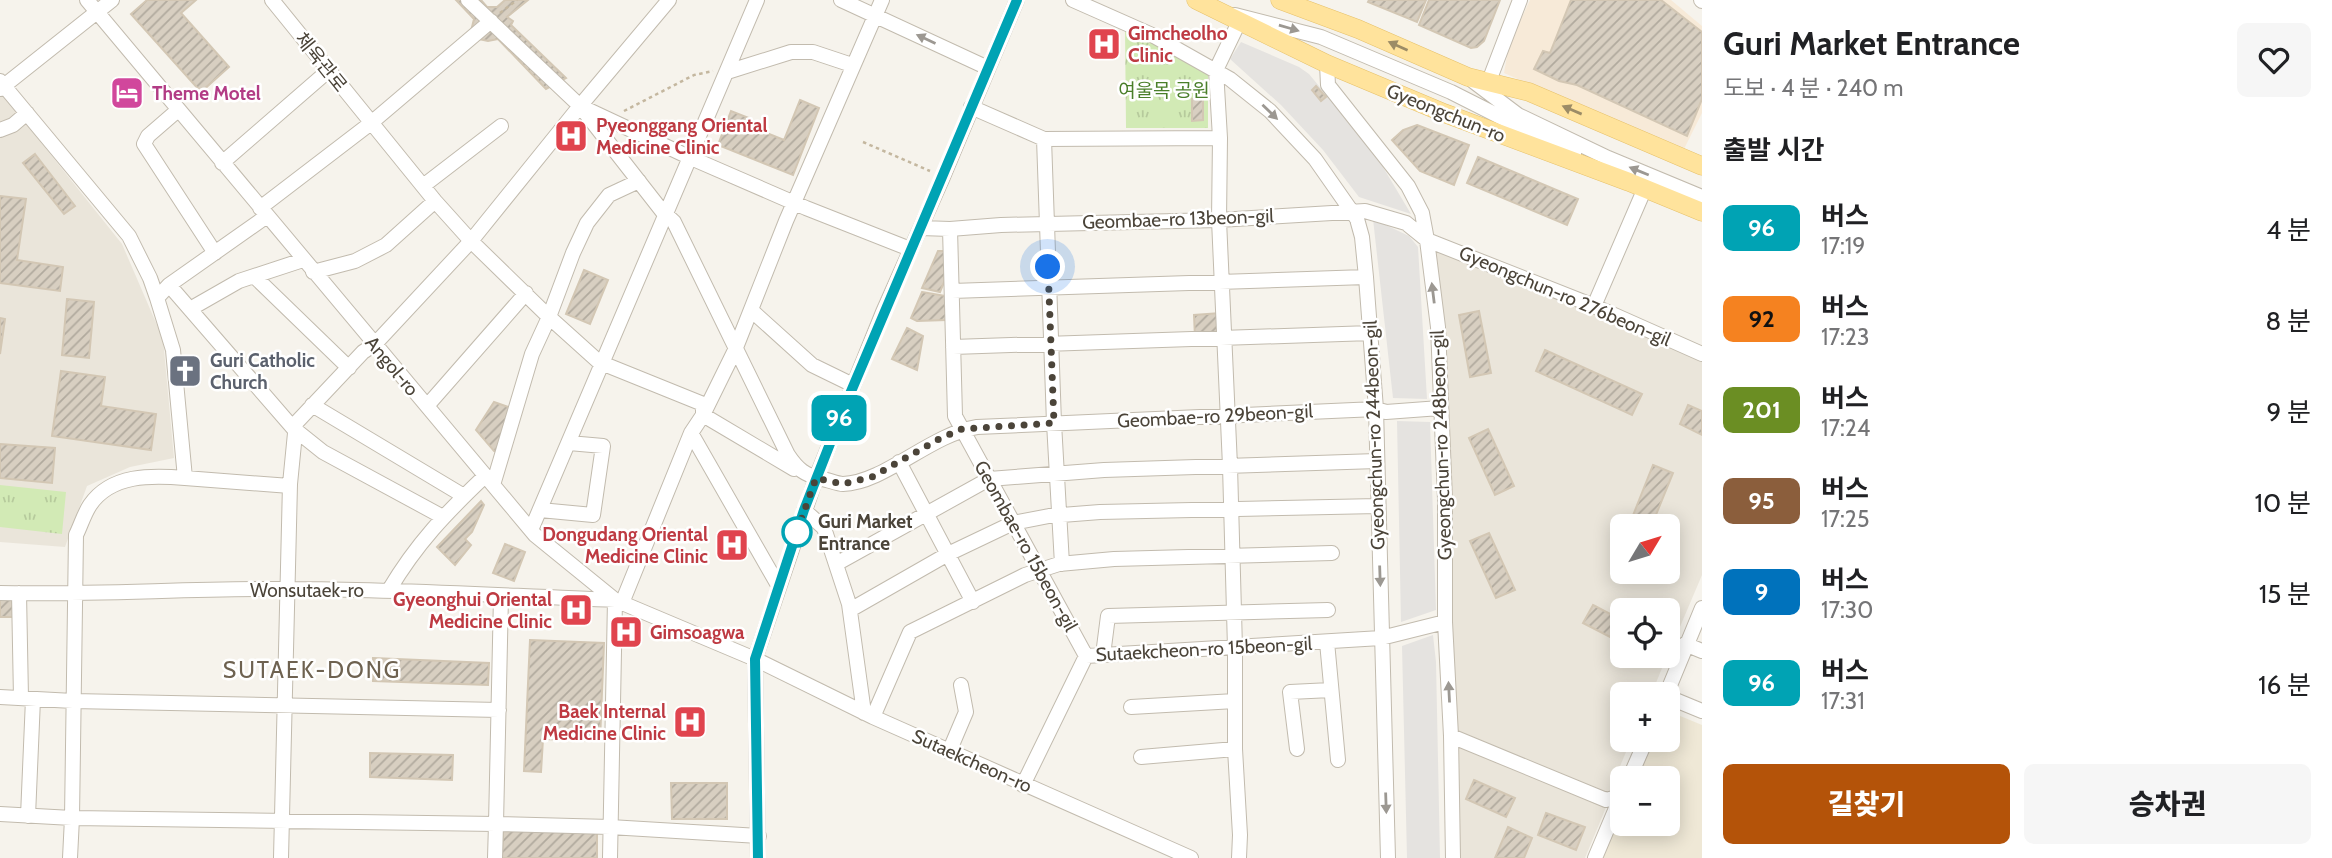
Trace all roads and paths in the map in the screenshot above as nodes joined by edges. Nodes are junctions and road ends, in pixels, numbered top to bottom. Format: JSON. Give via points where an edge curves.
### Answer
{"nodes":[{"id":1,"x":87,"y":0,"type":"edge"},
{"id":2,"x":112,"y":0,"type":"edge"},
{"id":3,"x":272,"y":0,"type":"edge"},
{"id":4,"x":468,"y":0,"type":"edge"},
{"id":5,"x":517,"y":0,"type":"edge"},
{"id":6,"x":669,"y":0,"type":"edge"},
{"id":7,"x":757,"y":0,"type":"edge"},
{"id":8,"x":841,"y":0,"type":"edge"},
{"id":9,"x":883,"y":0,"type":"edge"},
{"id":10,"x":1017,"y":0,"type":"edge"},
{"id":11,"x":1073,"y":0,"type":"edge"},
{"id":12,"x":1196,"y":0,"type":"edge"},
{"id":13,"x":1280,"y":0,"type":"edge"},
{"id":14,"x":1520,"y":0,"type":"edge"},
{"id":15,"x":97,"y":12,"type":"junction"},
{"id":16,"x":875,"y":16,"type":"junction"},
{"id":17,"x":1231,"y":18,"type":"junction"},
{"id":18,"x":491,"y":21,"type":"junction"},
{"id":19,"x":1327,"y":64,"type":"junction"},
{"id":20,"x":852,"y":65,"type":"junction"},
{"id":21,"x":988,"y":68,"type":"junction"},
{"id":22,"x":1216,"y":70,"type":"junction"},
{"id":23,"x":328,"y":71,"type":"junction"},
{"id":24,"x":727,"y":72,"type":"junction"},
{"id":25,"x":1468,"y":77,"type":"junction"},
{"id":26,"x":1489,"y":81,"type":"junction"},
{"id":27,"x":1,"y":85,"type":"edge"},
{"id":28,"x":580,"y":106,"type":"junction"},
{"id":29,"x":971,"y":107,"type":"junction"},
{"id":30,"x":178,"y":110,"type":"junction"},
{"id":31,"x":27,"y":113,"type":"junction"},
{"id":32,"x":611,"y":119,"type":"junction"},
{"id":33,"x":371,"y":123,"type":"junction"},
{"id":34,"x":501,"y":126,"type":"dead end"},
{"id":35,"x":0,"y":130,"type":"edge"},
{"id":36,"x":1220,"y":138,"type":"junction"},
{"id":37,"x":1044,"y":139,"type":"junction"},
{"id":38,"x":863,"y":142,"type":"dead end"},
{"id":39,"x":691,"y":158,"type":"junction"},
{"id":40,"x":222,"y":163,"type":"junction"},
{"id":41,"x":1702,"y":166,"type":"edge"},
{"id":42,"x":943,"y":177,"type":"junction"},
{"id":43,"x":639,"y":181,"type":"junction"},
{"id":44,"x":1637,"y":185,"type":"junction"},
{"id":45,"x":423,"y":186,"type":"junction"},
{"id":46,"x":1702,"y":197,"type":"edge"},
{"id":47,"x":435,"y":201,"type":"junction"},
{"id":48,"x":795,"y":204,"type":"junction"},
{"id":49,"x":263,"y":212,"type":"junction"},
{"id":50,"x":1353,"y":212,"type":"junction"},
{"id":51,"x":1702,"y":212,"type":"edge"},
{"id":52,"x":666,"y":214,"type":"junction"},
{"id":53,"x":1219,"y":220,"type":"junction"},
{"id":54,"x":1046,"y":224,"type":"junction"},
{"id":55,"x":921,"y":228,"type":"junction"},
{"id":56,"x":950,"y":229,"type":"junction"},
{"id":57,"x":1427,"y":240,"type":"junction"},
{"id":58,"x":471,"y":241,"type":"junction"},
{"id":59,"x":910,"y":249,"type":"junction"},
{"id":60,"x":215,"y":253,"type":"junction"},
{"id":61,"x":303,"y":260,"type":"junction"},
{"id":62,"x":313,"y":272,"type":"junction"},
{"id":63,"x":254,"y":277,"type":"junction"},
{"id":64,"x":1366,"y":277,"type":"junction"},
{"id":65,"x":1222,"y":282,"type":"junction"},
{"id":66,"x":170,"y":285,"type":"junction"},
{"id":67,"x":1049,"y":288,"type":"junction"},
{"id":68,"x":952,"y":291,"type":"junction"},
{"id":69,"x":526,"y":293,"type":"junction"},
{"id":70,"x":157,"y":298,"type":"junction"},
{"id":71,"x":1594,"y":306,"type":"junction"},
{"id":72,"x":190,"y":309,"type":"junction"},
{"id":73,"x":751,"y":310,"type":"junction"},
{"id":74,"x":550,"y":317,"type":"junction"},
{"id":75,"x":1371,"y":333,"type":"junction"},
{"id":76,"x":1224,"y":339,"type":"junction"},
{"id":77,"x":375,"y":344,"type":"junction"},
{"id":78,"x":1051,"y":344,"type":"junction"},
{"id":79,"x":953,"y":347,"type":"junction"},
{"id":80,"x":735,"y":350,"type":"junction"},
{"id":81,"x":1702,"y":354,"type":"edge"},
{"id":82,"x":603,"y":363,"type":"junction"},
{"id":83,"x":349,"y":368,"type":"junction"},
{"id":84,"x":853,"y":385,"type":"junction"},
{"id":85,"x":312,"y":405,"type":"junction"},
{"id":86,"x":427,"y":406,"type":"junction"},
{"id":87,"x":1440,"y":408,"type":"junction"},
{"id":88,"x":1376,"y":409,"type":"junction"},
{"id":89,"x":703,"y":415,"type":"junction"},
{"id":90,"x":1227,"y":415,"type":"junction"},
{"id":91,"x":1054,"y":423,"type":"junction"},
{"id":92,"x":962,"y":429,"type":"junction"},
{"id":93,"x":296,"y":430,"type":"junction"},
{"id":94,"x":691,"y":433,"type":"junction"},
{"id":95,"x":569,"y":443,"type":"junction"},
{"id":96,"x":1377,"y":461,"type":"junction"},
{"id":97,"x":899,"y":462,"type":"junction"},
{"id":98,"x":1230,"y":466,"type":"junction"},
{"id":99,"x":800,"y":472,"type":"junction"},
{"id":100,"x":1056,"y":474,"type":"junction"},
{"id":101,"x":185,"y":478,"type":"junction"},
{"id":102,"x":816,"y":478,"type":"junction"},
{"id":103,"x":989,"y":479,"type":"junction"},
{"id":104,"x":489,"y":480,"type":"junction"},
{"id":105,"x":290,"y":486,"type":"junction"},
{"id":106,"x":464,"y":496,"type":"junction"},
{"id":107,"x":1378,"y":506,"type":"junction"},
{"id":108,"x":1231,"y":509,"type":"junction"},
{"id":109,"x":540,"y":510,"type":"junction"},
{"id":110,"x":804,"y":510,"type":"junction"},
{"id":111,"x":926,"y":512,"type":"junction"},
{"id":112,"x":1059,"y":516,"type":"junction"},
{"id":113,"x":443,"y":517,"type":"junction"},
{"id":114,"x":1013,"y":523,"type":"junction"},
{"id":115,"x":531,"y":530,"type":"junction"},
{"id":116,"x":1332,"y":553,"type":"dead end"},
{"id":117,"x":948,"y":554,"type":"junction"},
{"id":118,"x":1232,"y":556,"type":"junction"},
{"id":119,"x":836,"y":564,"type":"junction"},
{"id":120,"x":1062,"y":564,"type":"junction"},
{"id":121,"x":1041,"y":571,"type":"junction"},
{"id":122,"x":778,"y":585,"type":"junction"},
{"id":123,"x":288,"y":589,"type":"junction"},
{"id":124,"x":389,"y":590,"type":"junction"},
{"id":125,"x":0,"y":593,"type":"edge"},
{"id":126,"x":19,"y":593,"type":"junction"},
{"id":127,"x":75,"y":594,"type":"junction"},
{"id":128,"x":501,"y":597,"type":"junction"},
{"id":129,"x":618,"y":601,"type":"junction"},
{"id":130,"x":973,"y":603,"type":"junction"},
{"id":131,"x":1702,"y":608,"type":"edge"},
{"id":132,"x":850,"y":610,"type":"junction"},
{"id":133,"x":1328,"y":610,"type":"dead end"},
{"id":134,"x":1233,"y":612,"type":"junction"},
{"id":135,"x":1445,"y":622,"type":"junction"},
{"id":136,"x":1381,"y":638,"type":"junction"},
{"id":137,"x":1327,"y":642,"type":"junction"},
{"id":138,"x":1685,"y":644,"type":"junction"},
{"id":139,"x":1235,"y":648,"type":"junction"},
{"id":140,"x":1702,"y":651,"type":"edge"},
{"id":141,"x":1103,"y":655,"type":"junction"},
{"id":142,"x":1086,"y":656,"type":"junction"},
{"id":143,"x":755,"y":659,"type":"junction"},
{"id":144,"x":1672,"y":682,"type":"edge"},
{"id":145,"x":961,"y":685,"type":"dead end"},
{"id":146,"x":1331,"y":690,"type":"junction"},
{"id":147,"x":0,"y":697,"type":"edge"},
{"id":148,"x":27,"y":698,"type":"junction"},
{"id":149,"x":73,"y":701,"type":"junction"},
{"id":150,"x":1235,"y":701,"type":"junction"},
{"id":151,"x":1680,"y":702,"type":"edge"},
{"id":152,"x":284,"y":705,"type":"junction"},
{"id":153,"x":1131,"y":707,"type":"dead end"},
{"id":154,"x":499,"y":710,"type":"junction"},
{"id":155,"x":1702,"y":711,"type":"edge"},
{"id":156,"x":868,"y":715,"type":"junction"},
{"id":157,"x":1451,"y":736,"type":"junction"},
{"id":158,"x":1235,"y":749,"type":"junction"},
{"id":159,"x":1297,"y":749,"type":"dead end"},
{"id":160,"x":949,"y":752,"type":"junction"},
{"id":161,"x":1141,"y":757,"type":"dead end"},
{"id":162,"x":1338,"y":760,"type":"dead end"},
{"id":163,"x":1023,"y":785,"type":"junction"},
{"id":164,"x":1610,"y":799,"type":"edge"},
{"id":165,"x":0,"y":814,"type":"edge"},
{"id":166,"x":28,"y":816,"type":"junction"},
{"id":167,"x":72,"y":818,"type":"junction"},
{"id":168,"x":282,"y":820,"type":"junction"},
{"id":169,"x":1610,"y":823,"type":"edge"},
{"id":170,"x":496,"y":824,"type":"junction"},
{"id":171,"x":610,"y":827,"type":"junction"},
{"id":172,"x":759,"y":836,"type":"junction"},
{"id":173,"x":70,"y":858,"type":"edge"},
{"id":174,"x":281,"y":858,"type":"edge"},
{"id":175,"x":495,"y":858,"type":"edge"},
{"id":176,"x":610,"y":858,"type":"edge"},
{"id":177,"x":758,"y":858,"type":"edge"},
{"id":178,"x":1191,"y":858,"type":"edge"},
{"id":179,"x":1238,"y":858,"type":"edge"},
{"id":180,"x":1388,"y":858,"type":"edge"},
{"id":181,"x":1453,"y":858,"type":"edge"},
{"id":182,"x":1595,"y":858,"type":"edge"}],
"edges":[{"from":1,"to":15,"type":"street","name":"Angol-ro"},
{"from":2,"to":15,"type":"street"},
{"from":3,"to":23,"type":"street","name":"체육관로"},
{"from":4,"to":18,"type":"street"},
{"from":5,"to":18,"type":"path"},
{"from":6,"to":28,"type":"street"},
{"from":7,"to":24,"type":"street"},
{"from":8,"to":16,"type":"street"},
{"from":9,"to":16,"type":"street"},
{"from":10,"to":21,"type":"street"},
{"from":11,"to":22,"type":"street","name":"Gyeongchun-ro 244beon-gil"},
{"from":12,"to":17,"type":"main road","name":"Gyeongchun-ro"},
{"from":25,"to":13,"type":"main road","one_way":true},
{"from":14,"to":26,"type":"street"},
{"from":15,"to":27,"type":"street"},
{"from":15,"to":30,"type":"street","name":"Angol-ro"},
{"from":16,"to":20,"type":"street"},
{"from":21,"to":16,"type":"street","one_way":true},
{"from":17,"to":19,"type":"main road","name":"Gyeongchun-ro"},
{"from":17,"to":22,"type":"street"},
{"from":17,"to":44,"type":"street","one_way":true,"via":[[1245,16],[1333,42],[1451,92]]},
{"from":18,"to":28,"type":"street"},
{"from":18,"to":33,"type":"street"},
{"from":19,"to":44,"type":"main road","name":"Gyeongchun-ro"},
{"from":19,"to":57,"type":"street","name":"Gyeongchun-ro 248beon-gil","via":[[1328,85],[1408,186],[1422,213]]},
{"from":20,"to":24,"type":"street","via":[[813,52],[791,52]]},
{"from":20,"to":48,"type":"street"},
{"from":21,"to":29,"type":"street"},
{"from":22,"to":36,"type":"street"},
{"from":22,"to":50,"type":"street","name":"Gyeongchun-ro 244beon-gil","one_way":true,"via":[[1278,120],[1315,159]]},
{"from":23,"to":33,"type":"street","name":"체육관로"},
{"from":23,"to":40,"type":"street"},
{"from":24,"to":32,"type":"path","via":[[709,70],[694,75]]},
{"from":24,"to":39,"type":"street"},
{"from":25,"to":26,"type":"main road"},
{"from":46,"to":25,"type":"street","one_way":true,"via":[[1518,114]]},
{"from":41,"to":26,"type":"main road","one_way":true,"via":[[1529,92]]},
{"from":27,"to":31,"type":"street"},
{"from":28,"to":32,"type":"street"},
{"from":28,"to":43,"type":"street"},
{"from":28,"to":58,"type":"street"},
{"from":29,"to":37,"type":"street"},
{"from":29,"to":42,"type":"street"},
{"from":30,"to":40,"type":"street","name":"Angol-ro"},
{"from":30,"to":60,"type":"street","via":[[144,144]]},
{"from":31,"to":35,"type":"street"},
{"from":31,"to":70,"type":"street","via":[[129,236]]},
{"from":32,"to":39,"type":"street"},
{"from":33,"to":45,"type":"street","name":"체육관로"},
{"from":33,"to":49,"type":"street"},
{"from":34,"to":45,"type":"street"},
{"from":36,"to":37,"type":"street"},
{"from":36,"to":53,"type":"street"},
{"from":37,"to":54,"type":"street"},
{"from":38,"to":42,"type":"path"},
{"from":39,"to":48,"type":"street"},
{"from":39,"to":52,"type":"street"},
{"from":40,"to":49,"type":"street","name":"Angol-ro"},
{"from":42,"to":55,"type":"street"},
{"from":43,"to":52,"type":"street"},
{"from":43,"to":74,"type":"street","via":[[609,195],[587,223]]},
{"from":44,"to":51,"type":"main road","name":"Gyeongchun-ro"},
{"from":44,"to":71,"type":"street"},
{"from":45,"to":47,"type":"street","name":"체육관로"},
{"from":47,"to":58,"type":"street","name":"체육관로"},
{"from":47,"to":62,"type":"street","via":[[386,245],[355,261]]},
{"from":48,"to":59,"type":"street"},
{"from":48,"to":73,"type":"street"},
{"from":49,"to":60,"type":"street"},
{"from":49,"to":61,"type":"street","name":"Angol-ro"},
{"from":50,"to":53,"type":"street","name":"Geombae-ro 13beon-gil"},
{"from":50,"to":57,"type":"street","name":"Geombae-ro 13beon-gil","via":[[1405,223]]},
{"from":50,"to":64,"type":"street","name":"Gyeongchun-ro 244beon-gil","via":[[1362,237]]},
{"from":52,"to":80,"type":"street","via":[[674,222]]},
{"from":52,"to":82,"type":"street"},
{"from":53,"to":54,"type":"street","name":"Geombae-ro 13beon-gil"},
{"from":53,"to":65,"type":"street"},
{"from":54,"to":56,"type":"street","name":"Geombae-ro 13beon-gil"},
{"from":54,"to":67,"type":"street"},
{"from":55,"to":56,"type":"street","name":"Geombae-ro 13beon-gil"},
{"from":55,"to":59,"type":"street"},
{"from":56,"to":68,"type":"street","name":"Geombae-ro 15beon-gil"},
{"from":57,"to":71,"type":"street","name":"Gyeongchun-ro 276beon-gil"},
{"from":87,"to":57,"type":"street","name":"Gyeongchun-ro 248beon-gil","one_way":true,"via":[[1438,327]]},
{"from":58,"to":69,"type":"street","name":"체육관로"},
{"from":58,"to":77,"type":"street"},
{"from":59,"to":84,"type":"street"},
{"from":60,"to":66,"type":"street"},
{"from":61,"to":62,"type":"street","name":"Angol-ro"},
{"from":61,"to":63,"type":"street"},
{"from":62,"to":77,"type":"street","name":"Angol-ro"},
{"from":63,"to":72,"type":"street"},
{"from":63,"to":83,"type":"street"},
{"from":64,"to":65,"type":"street"},
{"from":64,"to":75,"type":"street","name":"Gyeongchun-ro 244beon-gil"},
{"from":65,"to":67,"type":"street"},
{"from":65,"to":76,"type":"street"},
{"from":66,"to":70,"type":"street"},
{"from":66,"to":72,"type":"street"},
{"from":67,"to":68,"type":"street"},
{"from":67,"to":78,"type":"street"},
{"from":68,"to":79,"type":"street","name":"Geombae-ro 15beon-gil"},
{"from":69,"to":74,"type":"street","name":"체육관로"},
{"from":69,"to":86,"type":"street"},
{"from":70,"to":101,"type":"street","via":[[173,349]]},
{"from":71,"to":81,"type":"street","name":"Gyeongchun-ro 276beon-gil"},
{"from":72,"to":93,"type":"street"},
{"from":73,"to":80,"type":"street"},
{"from":73,"to":84,"type":"street","via":[[812,365]]},
{"from":74,"to":82,"type":"street","name":"체육관로"},
{"from":74,"to":104,"type":"street","via":[[532,355]]},
{"from":75,"to":76,"type":"street"},
{"from":75,"to":88,"type":"street","name":"Gyeongchun-ro 244beon-gil"},
{"from":76,"to":78,"type":"street"},
{"from":76,"to":90,"type":"street"},
{"from":77,"to":83,"type":"street"},
{"from":77,"to":86,"type":"street","name":"Angol-ro"},
{"from":78,"to":79,"type":"street"},
{"from":78,"to":91,"type":"street"},
{"from":79,"to":92,"type":"street","name":"Geombae-ro 15beon-gil","via":[[955,416]]},
{"from":80,"to":89,"type":"street"},
{"from":80,"to":99,"type":"street"},
{"from":82,"to":89,"type":"street","name":"Geombae-ro 29beon-gil","via":[[703,404]]},
{"from":82,"to":95,"type":"street"},
{"from":83,"to":85,"type":"street"},
{"from":84,"to":102,"type":"street"},
{"from":85,"to":93,"type":"street","via":[[296,423]]},
{"from":85,"to":106,"type":"street"},
{"from":86,"to":104,"type":"street","name":"Angol-ro"},
{"from":87,"to":88,"type":"street","name":"Geombae-ro 29beon-gil"},
{"from":87,"to":135,"type":"street","name":"Gyeongchun-ro 248beon-gil"},
{"from":88,"to":90,"type":"street","name":"Geombae-ro 29beon-gil"},
{"from":88,"to":96,"type":"street","name":"Gyeongchun-ro 244beon-gil"},
{"from":89,"to":94,"type":"street"},
{"from":89,"to":99,"type":"street","name":"Geombae-ro 29beon-gil"},
{"from":90,"to":91,"type":"street","name":"Geombae-ro 29beon-gil"},
{"from":90,"to":98,"type":"street"},
{"from":91,"to":92,"type":"street","name":"Geombae-ro 29beon-gil"},
{"from":91,"to":100,"type":"street"},
{"from":92,"to":97,"type":"street","name":"Geombae-ro 29beon-gil"},
{"from":92,"to":103,"type":"street","name":"Geombae-ro 15beon-gil"},
{"from":93,"to":105,"type":"street"},
{"from":93,"to":113,"type":"street","via":[[323,452]]},
{"from":94,"to":122,"type":"street"},
{"from":94,"to":129,"type":"street"},
{"from":95,"to":109,"type":"street"},
{"from":95,"to":109,"type":"street","via":[[603,446],[593,515]]},
{"from":96,"to":98,"type":"street"},
{"from":96,"to":107,"type":"street","name":"Gyeongchun-ro 244beon-gil"},
{"from":97,"to":102,"type":"street","name":"Geombae-ro 29beon-gil","via":[[872,477],[843,484]]},
{"from":97,"to":111,"type":"street"},
{"from":98,"to":100,"type":"street"},
{"from":98,"to":108,"type":"street"},
{"from":99,"to":102,"type":"street","name":"Geombae-ro 29beon-gil"},
{"from":100,"to":103,"type":"street"},
{"from":100,"to":112,"type":"street"},
{"from":101,"to":105,"type":"street"},
{"from":101,"to":127,"type":"street","via":[[157,475],[115,482],[91,504],[76,535]]},
{"from":102,"to":110,"type":"street"},
{"from":103,"to":111,"type":"street"},
{"from":103,"to":114,"type":"street","name":"Geombae-ro 15beon-gil"},
{"from":104,"to":106,"type":"street"},
{"from":104,"to":115,"type":"street","name":"Angol-ro"},
{"from":105,"to":123,"type":"street"},
{"from":106,"to":113,"type":"street"},
{"from":107,"to":108,"type":"street"},
{"from":107,"to":136,"type":"street","name":"Gyeongchun-ro 244beon-gil","one_way":true},
{"from":108,"to":112,"type":"street"},
{"from":108,"to":118,"type":"street"},
{"from":109,"to":115,"type":"street"},
{"from":110,"to":119,"type":"street","via":[[824,528]]},
{"from":110,"to":122,"type":"street"},
{"from":111,"to":117,"type":"street"},
{"from":111,"to":119,"type":"street"},
{"from":112,"to":114,"type":"street"},
{"from":112,"to":120,"type":"street"},
{"from":113,"to":124,"type":"street","via":[[410,555]]},
{"from":114,"to":117,"type":"street"},
{"from":114,"to":121,"type":"street","name":"Geombae-ro 15beon-gil"},
{"from":115,"to":129,"type":"street","name":"Angol-ro"},
{"from":116,"to":118,"type":"street"},
{"from":117,"to":130,"type":"street"},
{"from":117,"to":132,"type":"street"},
{"from":118,"to":120,"type":"street"},
{"from":118,"to":134,"type":"street"},
{"from":119,"to":132,"type":"street"},
{"from":120,"to":121,"type":"street"},
{"from":121,"to":130,"type":"street"},
{"from":121,"to":142,"type":"street","name":"Geombae-ro 15beon-gil"},
{"from":122,"to":143,"type":"street"},
{"from":123,"to":124,"type":"street","name":"Wonsutaek-ro"},
{"from":123,"to":127,"type":"street","name":"Wonsutaek-ro"},
{"from":123,"to":152,"type":"street"},
{"from":124,"to":128,"type":"street","name":"Wonsutaek-ro"},
{"from":125,"to":126,"type":"street","name":"Wonsutaek-ro"},
{"from":126,"to":127,"type":"street","name":"Wonsutaek-ro"},
{"from":126,"to":148,"type":"street"},
{"from":127,"to":149,"type":"street"},
{"from":128,"to":129,"type":"street","name":"Wonsutaek-ro"},
{"from":128,"to":154,"type":"street"},
{"from":129,"to":143,"type":"street","name":"Angol-ro"},
{"from":129,"to":171,"type":"street"},
{"from":130,"to":156,"type":"street","via":[[910,632]]},
{"from":131,"to":138,"type":"street"},
{"from":132,"to":156,"type":"street"},
{"from":133,"to":134,"type":"street"},
{"from":134,"to":139,"type":"street"},
{"from":134,"to":141,"type":"street","via":[[1108,616]]},
{"from":135,"to":136,"type":"street","name":"Sutaekcheon-ro 15beon-gil"},
{"from":157,"to":135,"type":"street","name":"Gyeongchun-ro 248beon-gil","one_way":true},
{"from":136,"to":137,"type":"street","name":"Sutaekcheon-ro 15beon-gil"},
{"from":136,"to":180,"type":"street","name":"Gyeongchun-ro 244beon-gil","one_way":true},
{"from":137,"to":139,"type":"street","name":"Sutaekcheon-ro 15beon-gil"},
{"from":137,"to":146,"type":"street"},
{"from":138,"to":140,"type":"street"},
{"from":138,"to":144,"type":"street"},
{"from":139,"to":141,"type":"street","name":"Sutaekcheon-ro 15beon-gil"},
{"from":139,"to":150,"type":"street"},
{"from":141,"to":142,"type":"street","name":"Sutaekcheon-ro 15beon-gil"},
{"from":142,"to":163,"type":"street","name":"Sutaekcheon-ro 15beon-gil"},
{"from":143,"to":156,"type":"street","name":"Sutaekcheon-ro"},
{"from":143,"to":172,"type":"street"},
{"from":145,"to":160,"type":"street","via":[[966,712]]},
{"from":146,"to":159,"type":"street","via":[[1290,692]]},
{"from":146,"to":162,"type":"street"},
{"from":147,"to":148,"type":"street"},
{"from":148,"to":149,"type":"street"},
{"from":148,"to":166,"type":"street"},
{"from":149,"to":152,"type":"street"},
{"from":149,"to":167,"type":"street"},
{"from":150,"to":153,"type":"street"},
{"from":150,"to":158,"type":"street"},
{"from":151,"to":155,"type":"street"},
{"from":152,"to":154,"type":"street"},
{"from":152,"to":168,"type":"street"},
{"from":154,"to":170,"type":"street"},
{"from":156,"to":160,"type":"street","name":"Sutaekcheon-ro"},
{"from":157,"to":164,"type":"street"},
{"from":157,"to":181,"type":"street","name":"Gyeongchun-ro 248beon-gil"},
{"from":158,"to":161,"type":"street"},
{"from":158,"to":179,"type":"street"},
{"from":160,"to":163,"type":"street","name":"Sutaekcheon-ro"},
{"from":163,"to":178,"type":"street","name":"Sutaekcheon-ro"},
{"from":165,"to":166,"type":"street"},
{"from":166,"to":167,"type":"street"},
{"from":167,"to":168,"type":"street"},
{"from":167,"to":173,"type":"street"},
{"from":168,"to":170,"type":"street"},
{"from":168,"to":174,"type":"street"},
{"from":169,"to":182,"type":"street"},
{"from":170,"to":171,"type":"street"},
{"from":170,"to":175,"type":"street"},
{"from":171,"to":172,"type":"street"},
{"from":171,"to":176,"type":"street"},
{"from":172,"to":177,"type":"street"}]}
